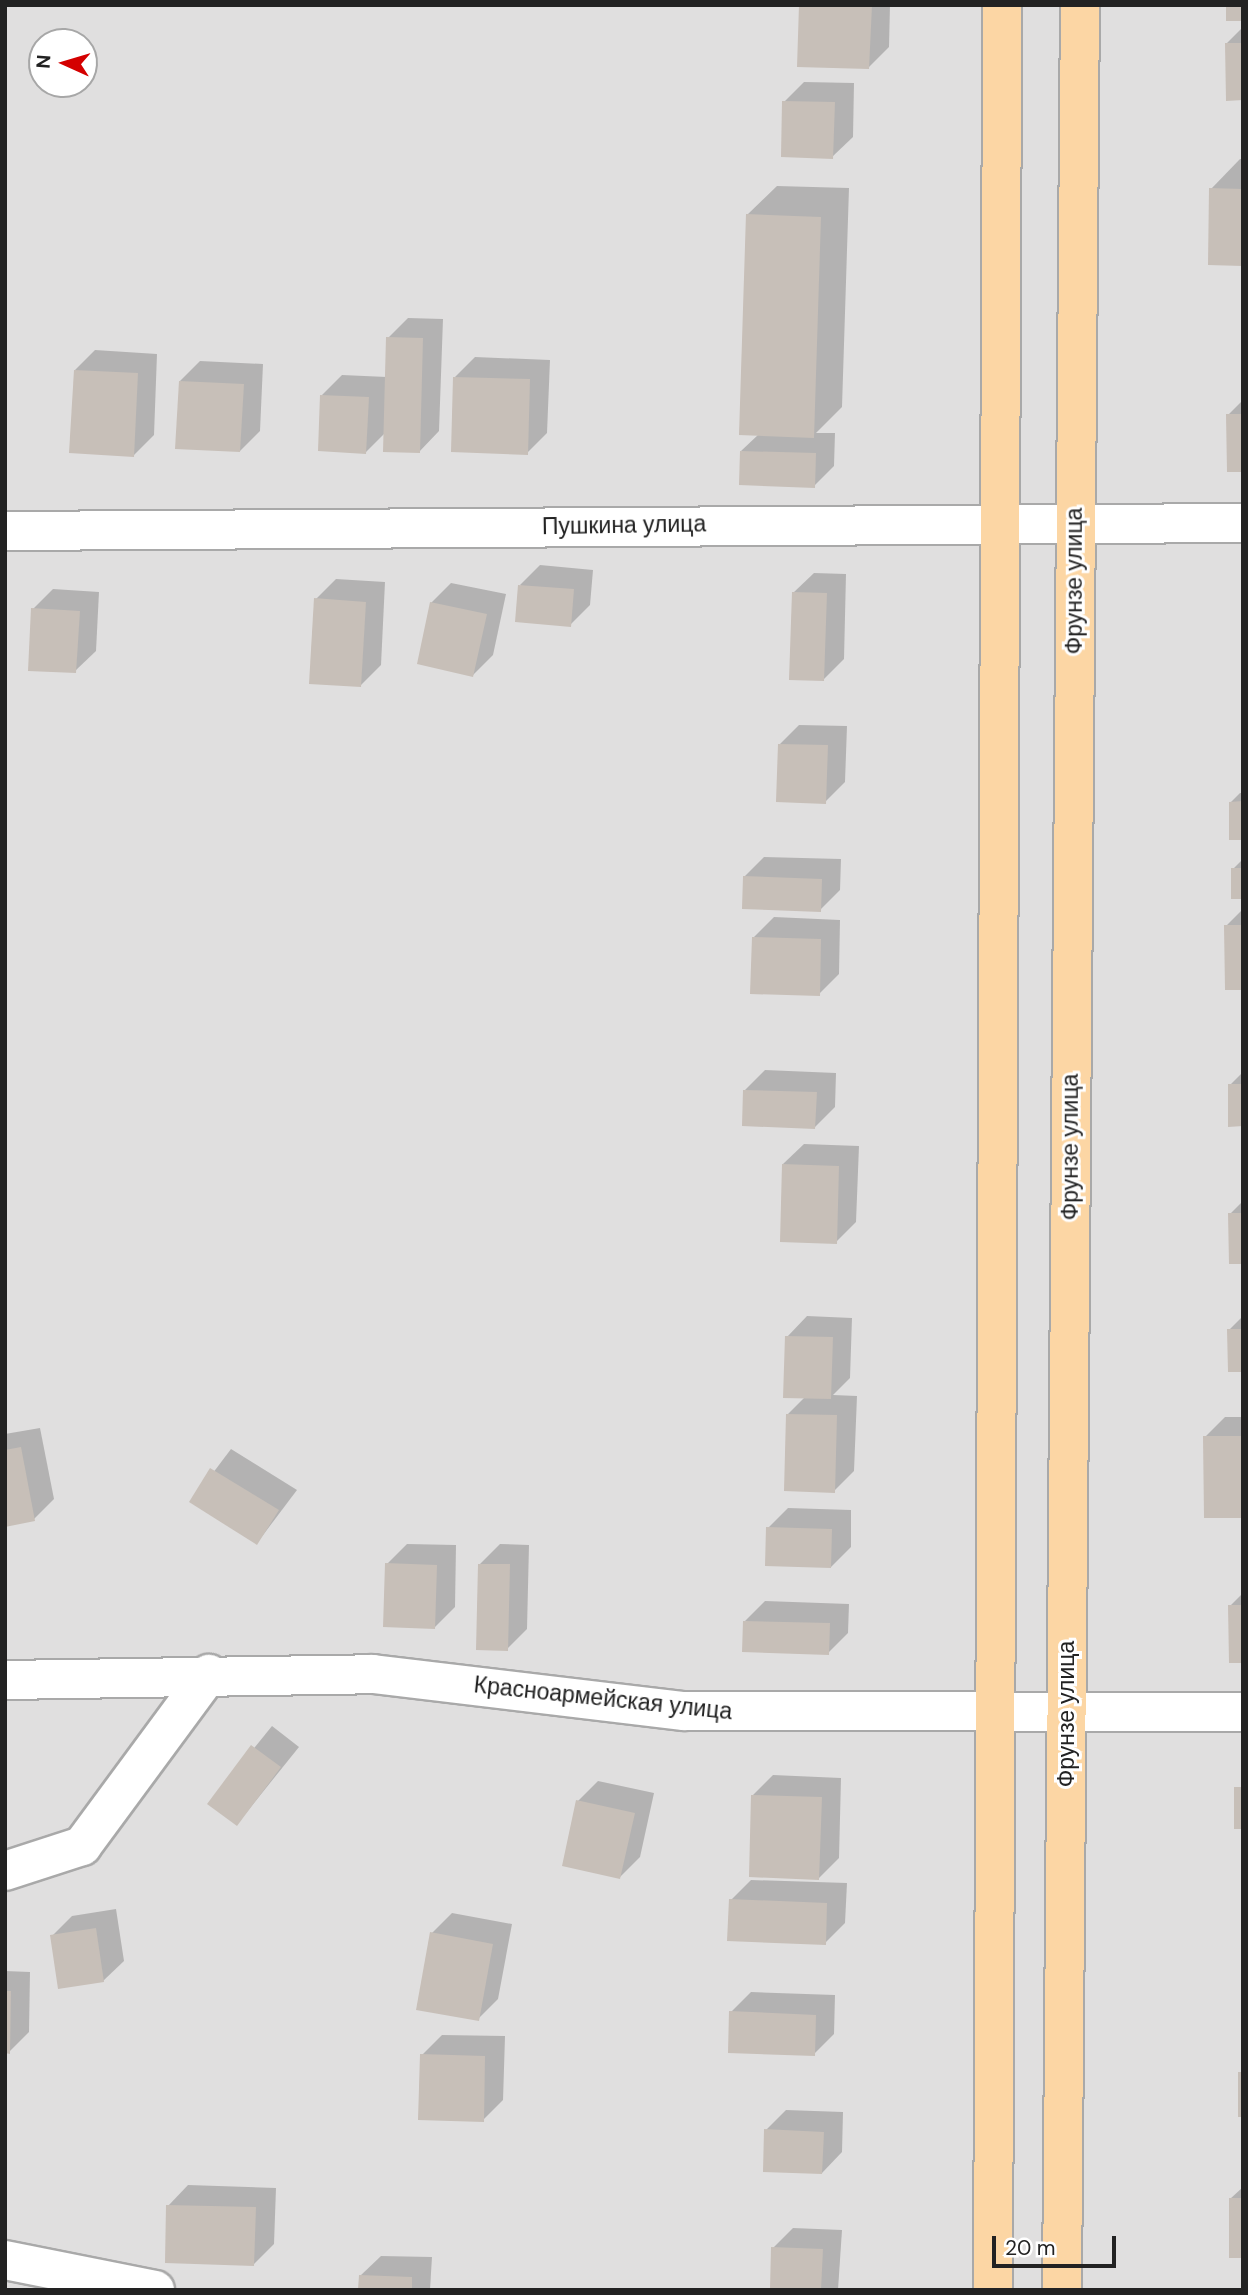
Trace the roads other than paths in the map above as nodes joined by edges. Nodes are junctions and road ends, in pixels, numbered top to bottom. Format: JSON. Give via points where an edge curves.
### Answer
{"nodes":[{"id":1,"x":1002,"y":5,"type":"edge"},
{"id":2,"x":1080,"y":5,"type":"edge"},
{"id":3,"x":1074,"y":520,"type":"junction"},
{"id":4,"x":999,"y":521,"type":"junction"},
{"id":5,"x":1243,"y":523,"type":"edge"},
{"id":6,"x":5,"y":531,"type":"edge"},
{"id":7,"x":209,"y":1674,"type":"junction"},
{"id":8,"x":5,"y":1680,"type":"edge"},
{"id":9,"x":1066,"y":1711,"type":"junction"},
{"id":10,"x":994,"y":1712,"type":"junction"},
{"id":11,"x":1243,"y":1712,"type":"edge"},
{"id":12,"x":5,"y":1871,"type":"edge"},
{"id":13,"x":5,"y":2260,"type":"edge"},
{"id":14,"x":155,"y":2290,"type":"edge"},
{"id":15,"x":993,"y":2290,"type":"edge"},
{"id":16,"x":1062,"y":2290,"type":"edge"}],
"edges":[{"from":1,"to":4,"type":"main road"},
{"from":2,"to":3,"type":"main road","name":"Фрунзе улица"},
{"from":3,"to":4,"type":"street","name":"Пушкина улица"},
{"from":3,"to":5,"type":"street","name":"Пушкина улица"},
{"from":3,"to":9,"type":"main road","name":"Фрунзе улица"},
{"from":4,"to":6,"type":"street","name":"Пушкина улица"},
{"from":4,"to":10,"type":"main road"},
{"from":7,"to":8,"type":"street","name":"Красноармейская улица"},
{"from":7,"to":10,"type":"street","name":"Красноармейская улица","via":[[373,1674],[684,1711]]},
{"from":7,"to":12,"type":"street","via":[[82,1846]]},
{"from":9,"to":10,"type":"street","name":"Красноармейская улица"},
{"from":9,"to":11,"type":"street","name":"Красноармейская улица"},
{"from":9,"to":16,"type":"main road","name":"Фрунзе улица"},
{"from":10,"to":15,"type":"main road"},
{"from":13,"to":14,"type":"street"}]}
